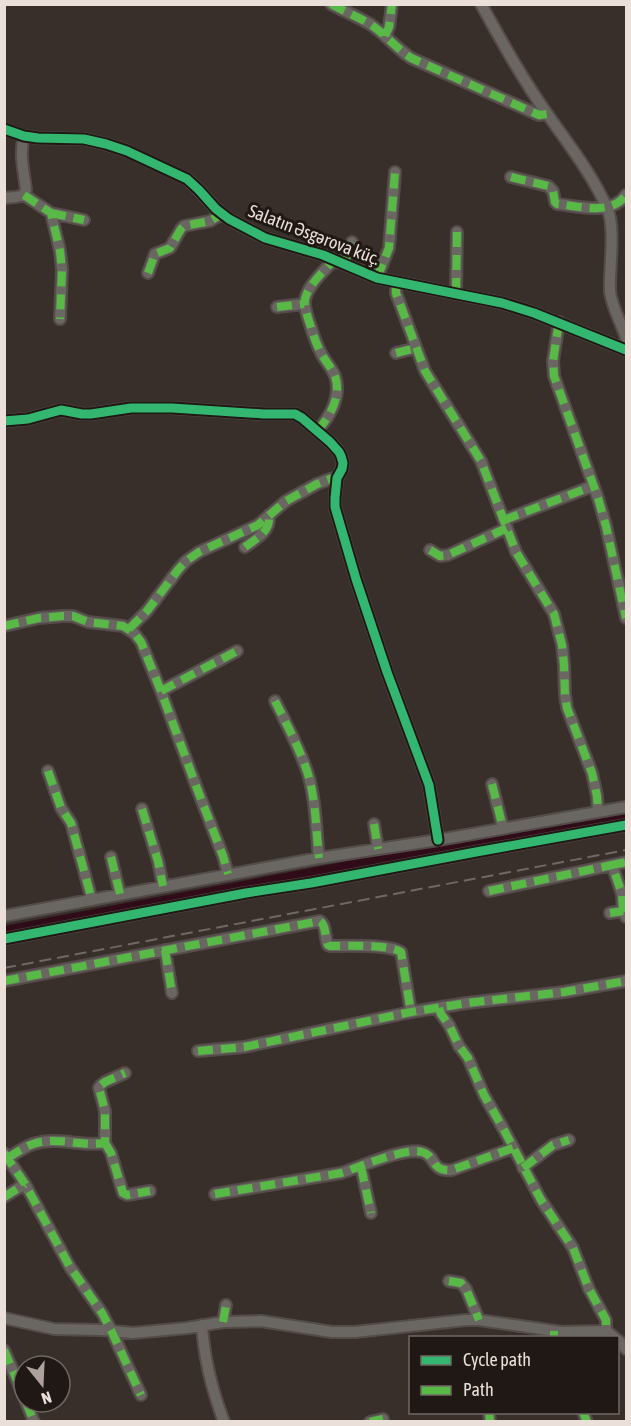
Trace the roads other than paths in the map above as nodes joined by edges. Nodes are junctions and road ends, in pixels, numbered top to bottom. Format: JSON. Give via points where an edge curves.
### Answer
{"nodes":[{"id":1,"x":331,"y":4,"type":"edge"},
{"id":2,"x":392,"y":4,"type":"edge"},
{"id":3,"x":481,"y":4,"type":"edge"},
{"id":4,"x":385,"y":36,"type":"junction"},
{"id":5,"x":547,"y":114,"type":"junction"},
{"id":6,"x":4,"y":129,"type":"edge"},
{"id":7,"x":24,"y":136,"type":"junction"},
{"id":8,"x":395,"y":172,"type":"dead end"},
{"id":9,"x":511,"y":177,"type":"dead end"},
{"id":10,"x":24,"y":195,"type":"junction"},
{"id":11,"x":4,"y":198,"type":"edge"},
{"id":12,"x":625,"y":200,"type":"edge"},
{"id":13,"x":607,"y":208,"type":"junction"},
{"id":14,"x":51,"y":213,"type":"junction"},
{"id":15,"x":222,"y":214,"type":"junction"},
{"id":16,"x":84,"y":220,"type":"dead end"},
{"id":17,"x":457,"y":232,"type":"dead end"},
{"id":18,"x":352,"y":242,"type":"dead end"},
{"id":19,"x":339,"y":262,"type":"junction"},
{"id":20,"x":148,"y":273,"type":"dead end"},
{"id":21,"x":376,"y":278,"type":"junction"},
{"id":22,"x":396,"y":282,"type":"junction"},
{"id":23,"x":456,"y":293,"type":"junction"},
{"id":24,"x":304,"y":304,"type":"junction"},
{"id":25,"x":278,"y":307,"type":"dead end"},
{"id":26,"x":60,"y":319,"type":"dead end"},
{"id":27,"x":559,"y":322,"type":"junction"},
{"id":28,"x":626,"y":336,"type":"edge"},
{"id":29,"x":416,"y":348,"type":"junction"},
{"id":30,"x":626,"y":349,"type":"edge"},
{"id":31,"x":396,"y":353,"type":"dead end"},
{"id":32,"x":4,"y":421,"type":"edge"},
{"id":33,"x":317,"y":431,"type":"junction"},
{"id":34,"x":337,"y":478,"type":"junction"},
{"id":35,"x":593,"y":486,"type":"junction"},
{"id":36,"x":269,"y":515,"type":"junction"},
{"id":37,"x":505,"y":524,"type":"junction"},
{"id":38,"x":245,"y":547,"type":"dead end"},
{"id":39,"x":430,"y":550,"type":"dead end"},
{"id":40,"x":627,"y":618,"type":"edge"},
{"id":41,"x":4,"y":626,"type":"edge"},
{"id":42,"x":129,"y":629,"type":"junction"},
{"id":43,"x":237,"y":651,"type":"dead end"},
{"id":44,"x":161,"y":691,"type":"junction"},
{"id":45,"x":275,"y":701,"type":"dead end"},
{"id":46,"x":48,"y":771,"type":"dead end"},
{"id":47,"x":492,"y":784,"type":"dead end"},
{"id":48,"x":627,"y":807,"type":"edge"},
{"id":49,"x":142,"y":809,"type":"dead end"},
{"id":50,"x":598,"y":812,"type":"junction"},
{"id":51,"x":374,"y":825,"type":"dead end"},
{"id":52,"x":627,"y":825,"type":"edge"},
{"id":53,"x":503,"y":828,"type":"junction"},
{"id":54,"x":438,"y":840,"type":"junction"},
{"id":55,"x":378,"y":849,"type":"junction"},
{"id":56,"x":111,"y":857,"type":"dead end"},
{"id":57,"x":319,"y":858,"type":"junction"},
{"id":58,"x":627,"y":862,"type":"edge"},
{"id":59,"x":612,"y":865,"type":"junction"},
{"id":60,"x":228,"y":874,"type":"junction"},
{"id":61,"x":163,"y":886,"type":"junction"},
{"id":62,"x":489,"y":891,"type":"dead end"},
{"id":63,"x":120,"y":894,"type":"junction"},
{"id":64,"x":92,"y":900,"type":"junction"},
{"id":65,"x":610,"y":913,"type":"dead end"},
{"id":66,"x":625,"y":914,"type":"edge"},
{"id":67,"x":4,"y":916,"type":"edge"},
{"id":68,"x":4,"y":939,"type":"edge"},
{"id":69,"x":165,"y":950,"type":"junction"},
{"id":70,"x":4,"y":981,"type":"edge"},
{"id":71,"x":627,"y":981,"type":"edge"},
{"id":72,"x":172,"y":993,"type":"dead end"},
{"id":73,"x":439,"y":1008,"type":"junction"},
{"id":74,"x":411,"y":1012,"type":"junction"},
{"id":75,"x":198,"y":1051,"type":"dead end"},
{"id":76,"x":125,"y":1073,"type":"dead end"},
{"id":77,"x":569,"y":1140,"type":"dead end"},
{"id":78,"x":105,"y":1143,"type":"junction"},
{"id":79,"x":513,"y":1148,"type":"junction"},
{"id":80,"x":6,"y":1155,"type":"edge"},
{"id":81,"x":361,"y":1167,"type":"junction"},
{"id":82,"x":524,"y":1167,"type":"junction"},
{"id":83,"x":25,"y":1184,"type":"junction"},
{"id":84,"x":150,"y":1191,"type":"dead end"},
{"id":85,"x":214,"y":1194,"type":"dead end"},
{"id":86,"x":4,"y":1197,"type":"edge"},
{"id":87,"x":370,"y":1213,"type":"dead end"},
{"id":88,"x":449,"y":1281,"type":"dead end"},
{"id":89,"x":226,"y":1305,"type":"dead end"},
{"id":90,"x":4,"y":1318,"type":"edge"},
{"id":91,"x":479,"y":1320,"type":"junction"},
{"id":92,"x":223,"y":1322,"type":"junction"},
{"id":93,"x":202,"y":1325,"type":"junction"},
{"id":94,"x":111,"y":1330,"type":"junction"},
{"id":95,"x":553,"y":1336,"type":"edge"},
{"id":96,"x":613,"y":1336,"type":"edge"},
{"id":97,"x":4,"y":1350,"type":"edge"},
{"id":98,"x":12,"y":1369,"type":"edge"},
{"id":99,"x":141,"y":1395,"type":"dead end"},
{"id":100,"x":383,"y":1419,"type":"dead end"},
{"id":101,"x":224,"y":1422,"type":"edge"},
{"id":102,"x":370,"y":1422,"type":"edge"}],
"edges":[{"from":1,"to":4,"type":"street"},
{"from":2,"to":4,"type":"street"},
{"from":3,"to":5,"type":"street"},
{"from":4,"to":5,"type":"street","via":[[411,58],[539,115]]},
{"from":5,"to":13,"type":"street","via":[[579,158]]},
{"from":6,"to":7,"type":"street","name":"Salatın Əsgərova küç."},
{"from":7,"to":10,"type":"street"},
{"from":7,"to":15,"type":"street","name":"Salatın Əsgərova küç.","via":[[84,140],[127,151],[187,180]]},
{"from":8,"to":21,"type":"street","via":[[389,248]]},
{"from":9,"to":13,"type":"street","via":[[548,186],[557,204]]},
{"from":10,"to":11,"type":"street"},
{"from":10,"to":14,"type":"street"},
{"from":12,"to":13,"type":"street"},
{"from":13,"to":28,"type":"street","via":[[611,222],[611,297]]},
{"from":14,"to":16,"type":"street"},
{"from":14,"to":26,"type":"street","via":[[62,270]]},
{"from":15,"to":19,"type":"street","name":"Salatın Əsgərova küç.","via":[[265,238]]},
{"from":15,"to":20,"type":"street","via":[[210,221],[184,226],[170,248],[155,254]]},
{"from":17,"to":23,"type":"street"},
{"from":18,"to":19,"type":"street"},
{"from":19,"to":21,"type":"street","name":"Salatın Əsgərova küç."},
{"from":19,"to":24,"type":"street","via":[[309,290]]},
{"from":21,"to":22,"type":"street","name":"Salatın Əsgərova küç."},
{"from":22,"to":23,"type":"street","name":"Salatın Əsgərova küç."},
{"from":22,"to":29,"type":"street","via":[[396,293]]},
{"from":23,"to":27,"type":"street","name":"Salatın Əsgərova küç."},
{"from":24,"to":25,"type":"street"},
{"from":24,"to":33,"type":"street","via":[[315,342],[337,383],[333,407]]},
{"from":27,"to":30,"type":"street","name":"Salatın Əsgərova küç."},
{"from":27,"to":35,"type":"street","via":[[554,376]]},
{"from":29,"to":31,"type":"street"},
{"from":29,"to":37,"type":"street","via":[[429,380],[481,461]]},
{"from":32,"to":33,"type":"street","via":[[61,410],[91,414],[131,408],[172,408],[295,414]]},
{"from":33,"to":34,"type":"street","via":[[341,456],[342,469]]},
{"from":34,"to":36,"type":"street","via":[[296,495]]},
{"from":34,"to":54,"type":"street","via":[[335,507],[387,672],[429,785]]},
{"from":35,"to":37,"type":"street"},
{"from":35,"to":40,"type":"street"},
{"from":36,"to":38,"type":"street","via":[[270,523],[263,533]]},
{"from":36,"to":42,"type":"street","via":[[258,525],[186,561]]},
{"from":37,"to":39,"type":"street","via":[[448,555],[440,556]]},
{"from":37,"to":50,"type":"street","via":[[522,562],[554,614],[562,645],[567,708],[592,773]]},
{"from":41,"to":42,"type":"street","via":[[73,616]]},
{"from":42,"to":44,"type":"street","via":[[141,642]]},
{"from":43,"to":44,"type":"street"},
{"from":44,"to":60,"type":"street"},
{"from":45,"to":57,"type":"street","via":[[309,776]]},
{"from":46,"to":64,"type":"street","via":[[61,808],[71,823]]},
{"from":47,"to":53,"type":"street"},
{"from":48,"to":50,"type":"street"},
{"from":49,"to":61,"type":"street"},
{"from":50,"to":53,"type":"street"},
{"from":51,"to":55,"type":"street"},
{"from":52,"to":68,"type":"street"},
{"from":53,"to":54,"type":"street"},
{"from":54,"to":55,"type":"street"},
{"from":55,"to":57,"type":"street"},
{"from":56,"to":63,"type":"street"},
{"from":57,"to":60,"type":"street"},
{"from":58,"to":59,"type":"street"},
{"from":59,"to":62,"type":"street"},
{"from":59,"to":66,"type":"street"},
{"from":60,"to":61,"type":"street"},
{"from":61,"to":63,"type":"street"},
{"from":63,"to":64,"type":"street"},
{"from":64,"to":67,"type":"street"},
{"from":65,"to":66,"type":"street"},
{"from":69,"to":70,"type":"street"},
{"from":69,"to":72,"type":"street"},
{"from":69,"to":74,"type":"street","via":[[320,921],[330,946],[401,952]]},
{"from":71,"to":73,"type":"street"},
{"from":73,"to":74,"type":"street"},
{"from":73,"to":79,"type":"street"},
{"from":74,"to":75,"type":"street","via":[[254,1045]]},
{"from":76,"to":78,"type":"street","via":[[99,1088],[105,1111]]},
{"from":77,"to":82,"type":"street","via":[[553,1145]]},
{"from":78,"to":80,"type":"street","via":[[40,1142]]},
{"from":78,"to":84,"type":"street","via":[[123,1193],[127,1196]]},
{"from":79,"to":81,"type":"street","via":[[452,1170],[438,1168],[421,1151]]},
{"from":79,"to":82,"type":"street"},
{"from":80,"to":83,"type":"street"},
{"from":81,"to":85,"type":"street"},
{"from":81,"to":87,"type":"street"},
{"from":82,"to":96,"type":"street","via":[[546,1210],[573,1248]]},
{"from":83,"to":86,"type":"street"},
{"from":83,"to":94,"type":"street","via":[[70,1267]]},
{"from":88,"to":91,"type":"street","via":[[461,1283],[466,1289]]},
{"from":89,"to":92,"type":"street"},
{"from":90,"to":94,"type":"street","via":[[63,1330]]},
{"from":91,"to":92,"type":"street","via":[[355,1332],[261,1321]]},
{"from":91,"to":95,"type":"street","via":[[511,1323]]},
{"from":92,"to":93,"type":"street"},
{"from":93,"to":94,"type":"street","via":[[141,1332]]},
{"from":93,"to":101,"type":"street","via":[[207,1367]]},
{"from":94,"to":99,"type":"street"},
{"from":95,"to":96,"type":"street","via":[[600,1331]]},
{"from":97,"to":98,"type":"street"},
{"from":100,"to":102,"type":"street"}]}
